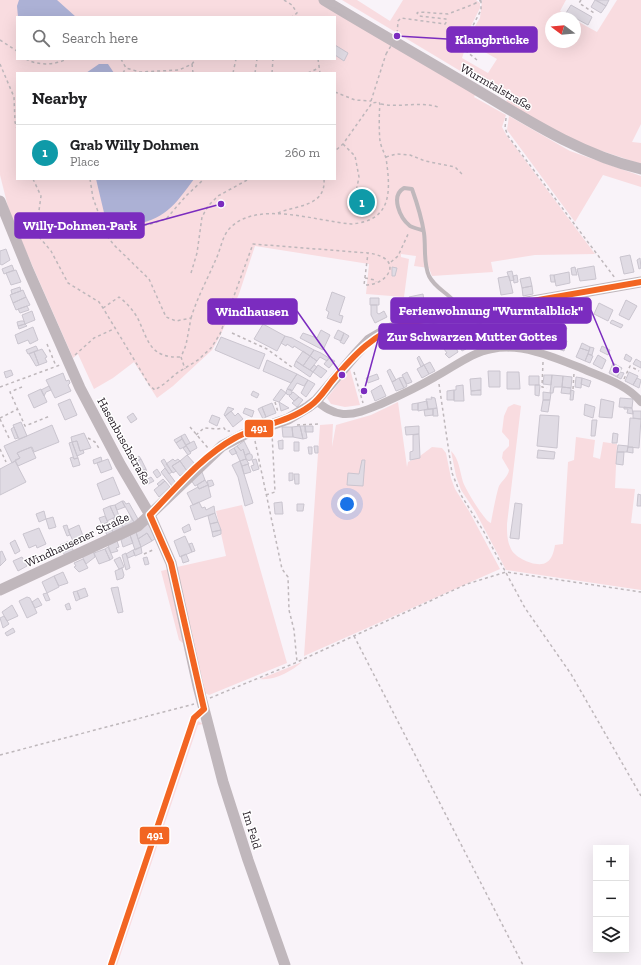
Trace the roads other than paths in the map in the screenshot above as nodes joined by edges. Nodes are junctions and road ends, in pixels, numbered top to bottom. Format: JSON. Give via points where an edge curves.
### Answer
{"nodes":[{"id":1,"x":324,"y":0,"type":"edge"},
{"id":2,"x":641,"y":169,"type":"edge"},
{"id":3,"x":0,"y":201,"type":"edge"},
{"id":4,"x":422,"y":230,"type":"junction"},
{"id":5,"x":641,"y":282,"type":"edge"},
{"id":6,"x":460,"y":313,"type":"junction"},
{"id":7,"x":639,"y":397,"type":"edge"},
{"id":8,"x":316,"y":402,"type":"junction"},
{"id":9,"x":150,"y":515,"type":"junction"},
{"id":10,"x":0,"y":590,"type":"edge"},
{"id":11,"x":202,"y":701,"type":"joint"},
{"id":12,"x":285,"y":965,"type":"edge"}],
"edges":[{"from":1,"to":2,"type":"street","name":"Wurmtalstraße","via":[[510,110],[580,148]]},
{"from":3,"to":9,"type":"street","name":"Hasenbuschstraße","via":[[15,242],[68,362]]},
{"from":4,"to":4,"type":"lane","via":[[412,189],[404,188],[397,197],[398,208],[408,224]]},
{"from":4,"to":6,"type":"lane","via":[[430,277],[458,304]]},
{"from":5,"to":6,"type":"street","name":"Windhausener Straße"},
{"from":6,"to":8,"type":"street","name":"Windhausener Straße","via":[[407,322],[390,328],[370,340]]},
{"from":7,"to":8,"type":"street","via":[[620,386],[545,355],[516,349],[494,348],[478,353],[437,376],[365,410],[342,414]]},
{"from":8,"to":9,"type":"street","name":"Windhausener Straße","via":[[288,419],[236,438],[213,454]]},
{"from":9,"to":10,"type":"street","name":"Windhausener Straße","via":[[124,534]]},
{"from":9,"to":11,"type":"street","name":"Hasenbuschstraße","via":[[171,563]]},
{"from":11,"to":12,"type":"street","name":"Im Feld","via":[[245,853]]}]}
